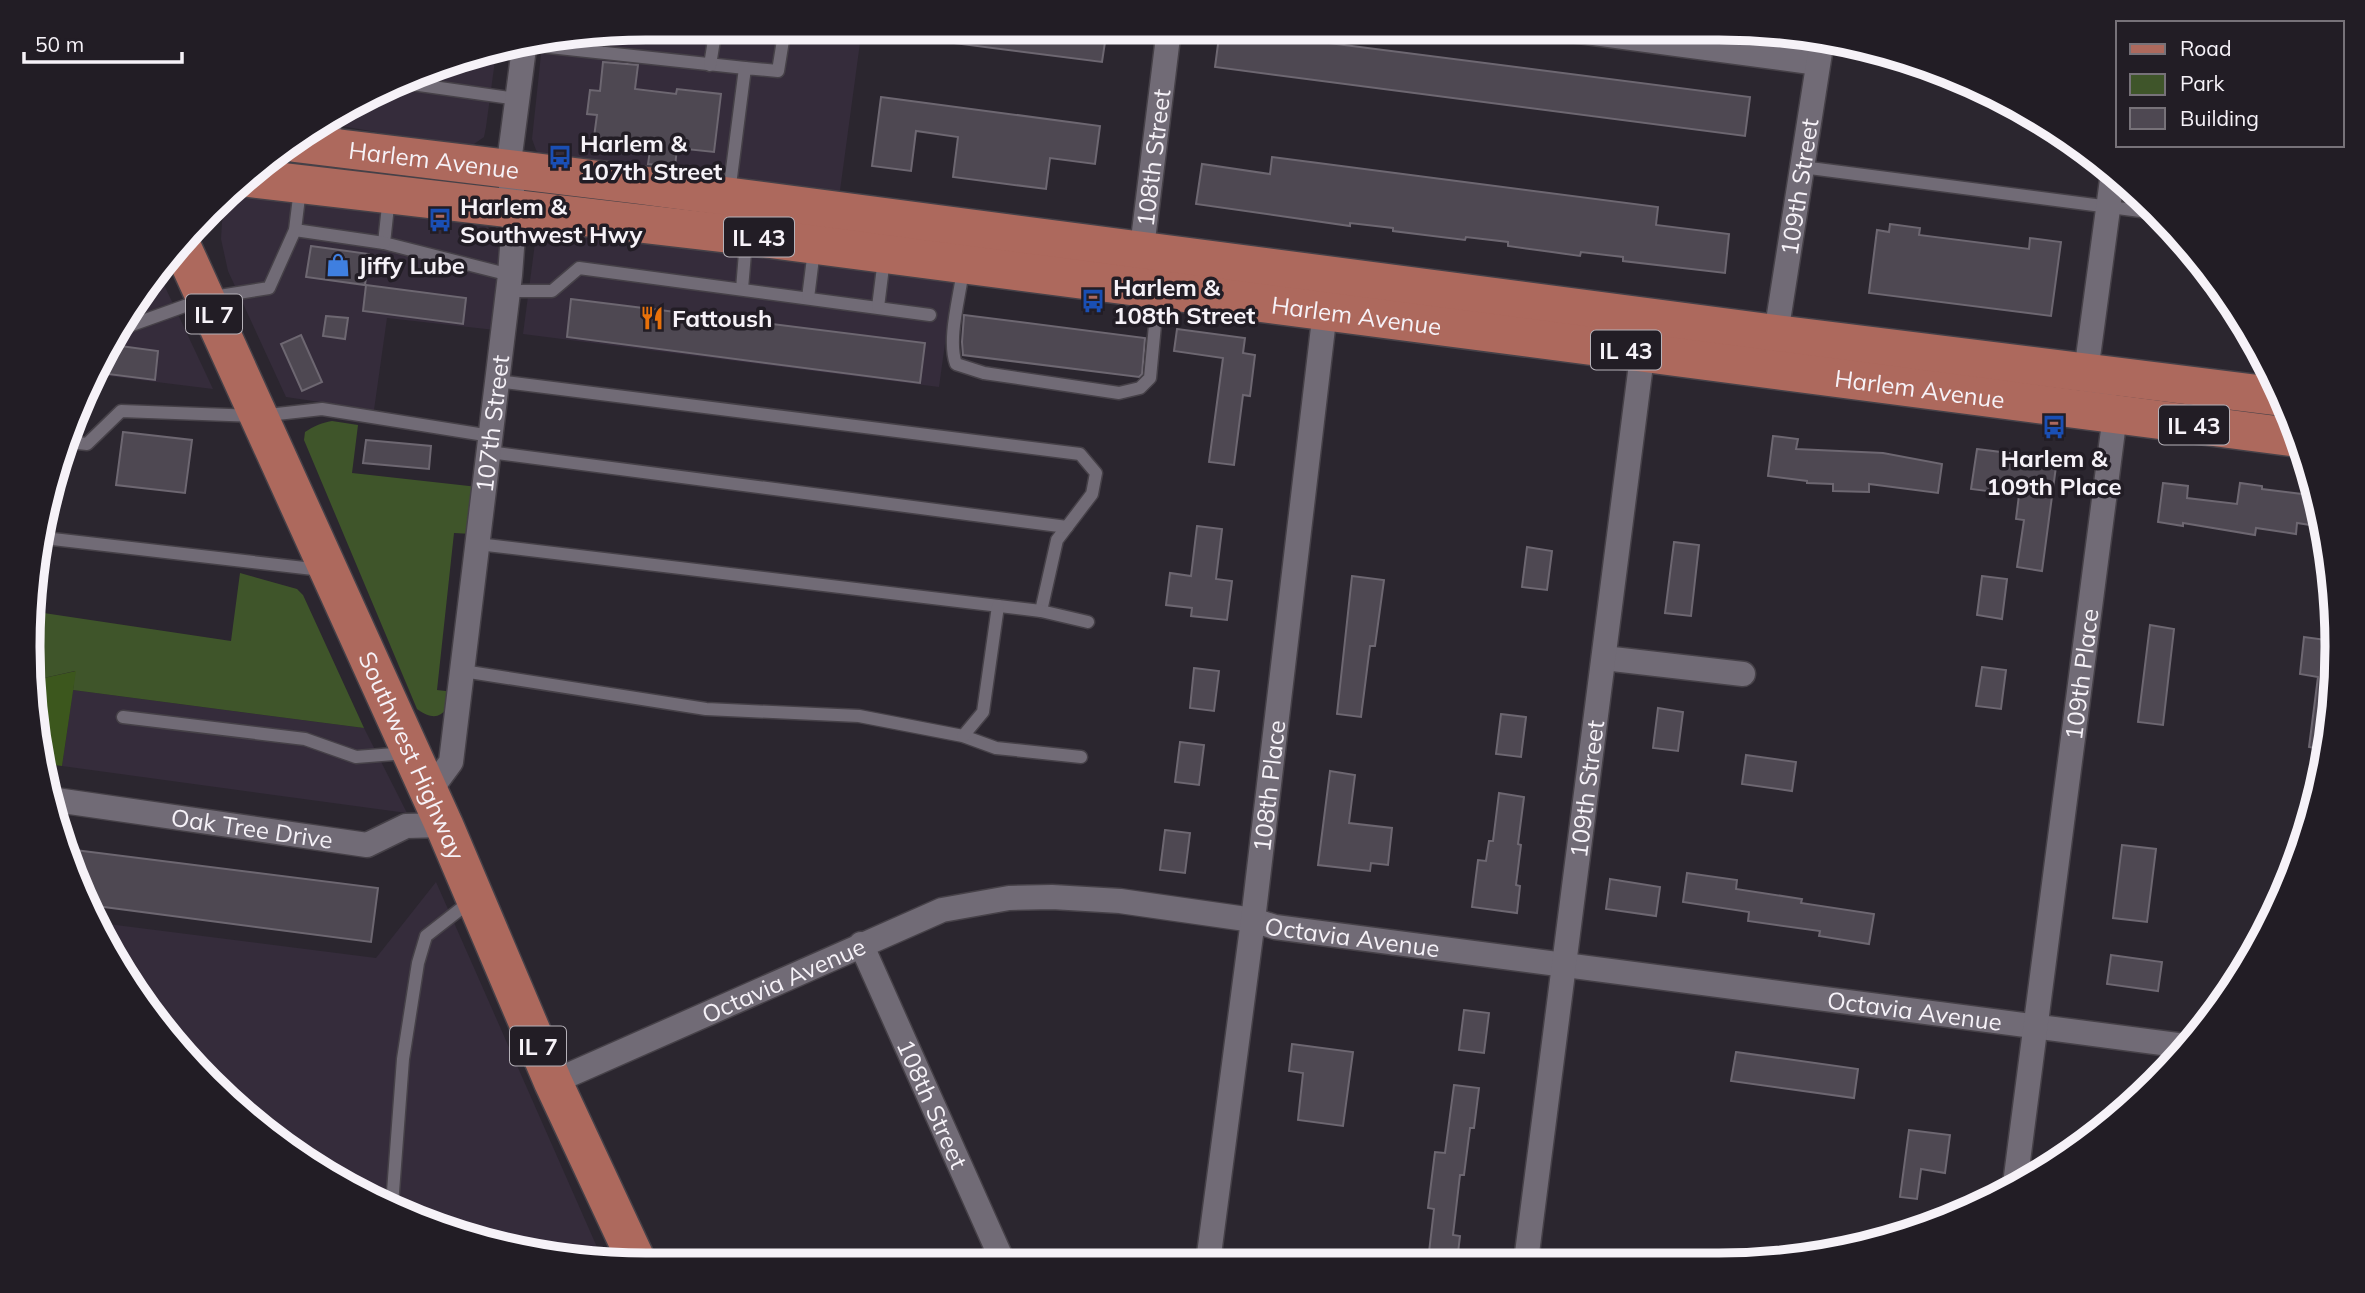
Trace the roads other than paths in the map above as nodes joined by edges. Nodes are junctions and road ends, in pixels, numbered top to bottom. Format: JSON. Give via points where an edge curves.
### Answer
{"nodes":[{"id":1,"x":714,"y":40,"type":"edge"},
{"id":2,"x":783,"y":40,"type":"edge"},
{"id":3,"x":1168,"y":40,"type":"edge"},
{"id":4,"x":1692,"y":40,"type":"edge"},
{"id":5,"x":553,"y":47,"type":"edge"},
{"id":6,"x":1820,"y":51,"type":"edge"},
{"id":7,"x":523,"y":53,"type":"edge"},
{"id":8,"x":710,"y":65,"type":"junction"},
{"id":9,"x":745,"y":68,"type":"junction"},
{"id":10,"x":417,"y":85,"type":"edge"},
{"id":11,"x":517,"y":99,"type":"junction"},
{"id":12,"x":337,"y":136,"type":"edge"},
{"id":13,"x":313,"y":140,"type":"edge"},
{"id":14,"x":1802,"y":167,"type":"junction"},
{"id":15,"x":509,"y":170,"type":"junction"},
{"id":16,"x":261,"y":179,"type":"edge"},
{"id":17,"x":300,"y":183,"type":"junction"},
{"id":18,"x":2111,"y":185,"type":"edge"},
{"id":19,"x":390,"y":193,"type":"junction"},
{"id":20,"x":728,"y":197,"type":"junction"},
{"id":21,"x":2108,"y":207,"type":"junction"},
{"id":22,"x":515,"y":208,"type":"junction"},
{"id":23,"x":2139,"y":211,"type":"edge"},
{"id":24,"x":295,"y":230,"type":"junction"},
{"id":25,"x":747,"y":236,"type":"junction"},
{"id":26,"x":384,"y":243,"type":"junction"},
{"id":27,"x":814,"y":244,"type":"junction"},
{"id":28,"x":185,"y":254,"type":"edge"},
{"id":29,"x":885,"y":254,"type":"junction"},
{"id":30,"x":964,"y":263,"type":"junction"},
{"id":31,"x":1148,"y":275,"type":"junction"},
{"id":32,"x":509,"y":283,"type":"junction"},
{"id":33,"x":742,"y":289,"type":"junction"},
{"id":34,"x":207,"y":298,"type":"junction"},
{"id":35,"x":808,"y":298,"type":"junction"},
{"id":36,"x":878,"y":307,"type":"junction"},
{"id":37,"x":1325,"y":310,"type":"junction"},
{"id":38,"x":930,"y":314,"type":"dead end"},
{"id":39,"x":133,"y":325,"type":"edge"},
{"id":40,"x":1645,"y":334,"type":"junction"},
{"id":41,"x":1776,"y":334,"type":"junction"},
{"id":42,"x":2086,"y":372,"type":"junction"},
{"id":43,"x":497,"y":381,"type":"junction"},
{"id":44,"x":2270,"y":396,"type":"edge"},
{"id":45,"x":2115,"y":415,"type":"junction"},
{"id":46,"x":260,"y":416,"type":"junction"},
{"id":47,"x":2288,"y":438,"type":"edge"},
{"id":48,"x":75,"y":443,"type":"edge"},
{"id":49,"x":490,"y":444,"type":"junction"},
{"id":50,"x":1067,"y":527,"type":"junction"},
{"id":51,"x":50,"y":539,"type":"edge"},
{"id":52,"x":478,"y":544,"type":"junction"},
{"id":53,"x":329,"y":571,"type":"junction"},
{"id":54,"x":998,"y":606,"type":"junction"},
{"id":55,"x":1041,"y":611,"type":"junction"},
{"id":56,"x":1088,"y":622,"type":"dead end"},
{"id":57,"x":1604,"y":658,"type":"junction"},
{"id":58,"x":463,"y":671,"type":"junction"},
{"id":59,"x":1743,"y":674,"type":"dead end"},
{"id":60,"x":123,"y":717,"type":"dead end"},
{"id":61,"x":963,"y":736,"type":"junction"},
{"id":62,"x":411,"y":753,"type":"junction"},
{"id":63,"x":1081,"y":757,"type":"dead end"},
{"id":64,"x":60,"y":801,"type":"edge"},
{"id":65,"x":436,"y":809,"type":"junction"},
{"id":66,"x":475,"y":898,"type":"junction"},
{"id":67,"x":1253,"y":920,"type":"junction"},
{"id":68,"x":861,"y":944,"type":"junction"},
{"id":69,"x":1564,"y":964,"type":"junction"},
{"id":70,"x":2036,"y":1026,"type":"junction"},
{"id":71,"x":2175,"y":1045,"type":"edge"},
{"id":72,"x":553,"y":1082,"type":"junction"},
{"id":73,"x":2016,"y":1175,"type":"edge"},
{"id":74,"x":393,"y":1197,"type":"edge"},
{"id":75,"x":633,"y":1252,"type":"edge"},
{"id":76,"x":999,"y":1253,"type":"edge"},
{"id":77,"x":1209,"y":1253,"type":"edge"},
{"id":78,"x":1527,"y":1253,"type":"edge"}],
"edges":[{"from":1,"to":8,"type":"lane"},
{"from":2,"to":9,"type":"lane","via":[[778,71]]},
{"from":3,"to":31,"type":"street","name":"108th Street"},
{"from":4,"to":6,"type":"street"},
{"from":5,"to":8,"type":"lane"},
{"from":6,"to":14,"type":"street","name":"109th Street"},
{"from":7,"to":11,"type":"street","name":"107th Street"},
{"from":8,"to":9,"type":"lane"},
{"from":9,"to":20,"type":"lane"},
{"from":10,"to":11,"type":"lane"},
{"from":11,"to":15,"type":"street","name":"107th Street"},
{"from":12,"to":13,"type":"main road","name":"Harlem Avenue","number":"IL 43"},
{"from":12,"to":15,"type":"main road","name":"Harlem Avenue","number":"IL 43"},
{"from":14,"to":21,"type":"lane"},
{"from":14,"to":41,"type":"street","name":"109th Street"},
{"from":15,"to":20,"type":"main road","name":"Harlem Avenue","number":"IL 43"},
{"from":15,"to":22,"type":"street","name":"107th Street"},
{"from":16,"to":17,"type":"main road","name":"Harlem Avenue","number":"IL 43"},
{"from":17,"to":19,"type":"main road","name":"Harlem Avenue","number":"IL 43"},
{"from":17,"to":24,"type":"lane"},
{"from":18,"to":21,"type":"street"},
{"from":19,"to":22,"type":"main road","name":"Harlem Avenue","number":"IL 43"},
{"from":19,"to":26,"type":"lane"},
{"from":20,"to":31,"type":"main road","name":"Harlem Avenue","number":"IL 43"},
{"from":21,"to":23,"type":"lane"},
{"from":21,"to":42,"type":"street"},
{"from":22,"to":25,"type":"main road","name":"Harlem Avenue","number":"IL 43"},
{"from":22,"to":32,"type":"street","name":"107th Street"},
{"from":24,"to":26,"type":"lane"},
{"from":24,"to":34,"type":"lane","via":[[269,288]]},
{"from":25,"to":27,"type":"main road","name":"Harlem Avenue","number":"IL 43"},
{"from":25,"to":33,"type":"lane"},
{"from":26,"to":32,"type":"lane"},
{"from":27,"to":29,"type":"main road","name":"Harlem Avenue","number":"IL 43"},
{"from":27,"to":35,"type":"lane"},
{"from":28,"to":34,"type":"main road","name":"Southwest Highway","number":"IL 7"},
{"from":29,"to":30,"type":"main road","name":"Harlem Avenue","number":"IL 43"},
{"from":29,"to":36,"type":"lane"},
{"from":30,"to":31,"type":"main road","name":"Harlem Avenue","number":"IL 43"},
{"from":30,"to":31,"type":"lane","via":[[953,338],[956,364],[984,373],[1119,393],[1140,388],[1150,378],[1155,326]]},
{"from":31,"to":37,"type":"main road","name":"Harlem Avenue","number":"IL 43"},
{"from":31,"to":40,"type":"main road","name":"Harlem Avenue","number":"IL 43"},
{"from":32,"to":33,"type":"lane","via":[[552,291],[579,268]]},
{"from":32,"to":43,"type":"street","name":"107th Street"},
{"from":33,"to":35,"type":"lane"},
{"from":34,"to":39,"type":"lane"},
{"from":34,"to":46,"type":"main road","name":"Southwest Highway","number":"IL 7"},
{"from":35,"to":36,"type":"lane"},
{"from":36,"to":38,"type":"lane"},
{"from":37,"to":40,"type":"main road","name":"Harlem Avenue","number":"IL 43"},
{"from":37,"to":67,"type":"street","name":"108th Place"},
{"from":40,"to":41,"type":"main road","name":"Harlem Avenue","number":"IL 43"},
{"from":40,"to":45,"type":"main road","name":"Harlem Avenue","number":"IL 43"},
{"from":40,"to":57,"type":"street","name":"109th Street"},
{"from":41,"to":42,"type":"main road","name":"Harlem Avenue","number":"IL 43"},
{"from":42,"to":44,"type":"main road","name":"Harlem Avenue","number":"IL 43"},
{"from":42,"to":45,"type":"street"},
{"from":43,"to":49,"type":"street","name":"107th Street"},
{"from":43,"to":50,"type":"lane","via":[[1080,454],[1097,473],[1092,494]]},
{"from":45,"to":47,"type":"main road","name":"Harlem Avenue","number":"IL 43"},
{"from":45,"to":70,"type":"street","name":"109th Place"},
{"from":46,"to":48,"type":"lane","via":[[121,411],[88,444]]},
{"from":46,"to":49,"type":"lane","via":[[322,409]]},
{"from":46,"to":53,"type":"main road","name":"Southwest Highway","number":"IL 7"},
{"from":49,"to":50,"type":"lane"},
{"from":49,"to":52,"type":"street","name":"107th Street"},
{"from":50,"to":55,"type":"lane","via":[[1058,540]]},
{"from":51,"to":53,"type":"lane"},
{"from":52,"to":54,"type":"lane"},
{"from":52,"to":58,"type":"street","name":"107th Street"},
{"from":53,"to":62,"type":"main road","name":"Southwest Highway","number":"IL 7"},
{"from":54,"to":55,"type":"lane"},
{"from":54,"to":61,"type":"lane","via":[[983,712]]},
{"from":55,"to":56,"type":"lane"},
{"from":57,"to":59,"type":"street"},
{"from":57,"to":69,"type":"street","name":"109th Street"},
{"from":58,"to":61,"type":"lane","via":[[706,709],[859,716]]},
{"from":58,"to":65,"type":"street","name":"107th Street","via":[[452,762]]},
{"from":60,"to":62,"type":"lane","via":[[305,739],[356,757]]},
{"from":61,"to":63,"type":"lane","via":[[996,748]]},
{"from":62,"to":65,"type":"main road","name":"Southwest Highway","number":"IL 7"},
{"from":64,"to":65,"type":"street","name":"Oak Tree Drive","via":[[367,845]]},
{"from":65,"to":66,"type":"main road","name":"Southwest Highway","number":"IL 7"},
{"from":66,"to":72,"type":"main road","name":"Southwest Highway","number":"IL 7"},
{"from":66,"to":74,"type":"lane","via":[[426,936],[418,963],[403,1059]]},
{"from":67,"to":68,"type":"street","name":"Octavia Avenue","via":[[1120,901],[1009,898],[942,910]]},
{"from":67,"to":69,"type":"street","name":"Octavia Avenue","via":[[1275,927]]},
{"from":67,"to":77,"type":"street","name":"108th Place"},
{"from":68,"to":72,"type":"street","name":"Octavia Avenue"},
{"from":68,"to":76,"type":"street","name":"108th Street"},
{"from":69,"to":70,"type":"street","name":"Octavia Avenue"},
{"from":69,"to":78,"type":"street","name":"109th Street"},
{"from":70,"to":71,"type":"street","name":"Octavia Avenue"},
{"from":70,"to":73,"type":"street","name":"109th Place"},
{"from":72,"to":75,"type":"main road","name":"Southwest Highway","number":"IL 7"}]}
